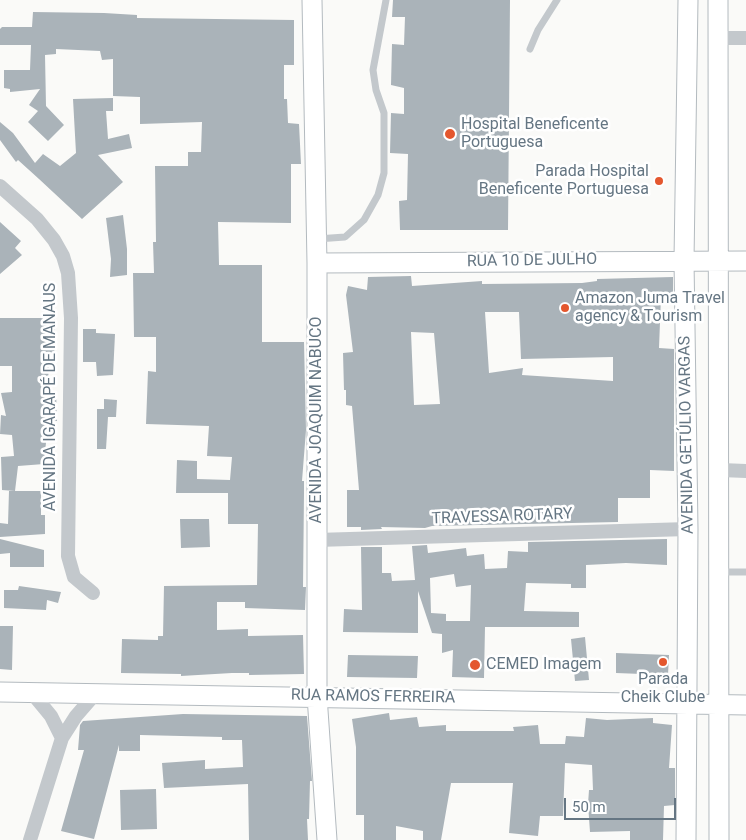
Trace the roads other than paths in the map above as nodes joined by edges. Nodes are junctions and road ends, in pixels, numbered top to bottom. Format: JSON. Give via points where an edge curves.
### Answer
{"nodes":[{"id":1,"x":312,"y":0,"type":"edge"},
{"id":2,"x":386,"y":0,"type":"edge"},
{"id":3,"x":557,"y":0,"type":"edge"},
{"id":4,"x":688,"y":0,"type":"edge"},
{"id":5,"x":718,"y":0,"type":"edge"},
{"id":6,"x":718,"y":38,"type":"junction"},
{"id":7,"x":746,"y":38,"type":"edge"},
{"id":8,"x":530,"y":49,"type":"dead end"},
{"id":9,"x":0,"y":186,"type":"edge"},
{"id":10,"x":317,"y":239,"type":"junction"},
{"id":11,"x":684,"y":260,"type":"junction"},
{"id":12,"x":717,"y":260,"type":"junction"},
{"id":13,"x":746,"y":261,"type":"edge"},
{"id":14,"x":317,"y":263,"type":"junction"},
{"id":15,"x":721,"y":470,"type":"junction"},
{"id":16,"x":746,"y":471,"type":"edge"},
{"id":17,"x":688,"y":529,"type":"junction"},
{"id":18,"x":316,"y":540,"type":"junction"},
{"id":19,"x":721,"y":572,"type":"junction"},
{"id":20,"x":746,"y":572,"type":"edge"},
{"id":21,"x":93,"y":593,"type":"dead end"},
{"id":22,"x":0,"y":692,"type":"edge"},
{"id":23,"x":32,"y":693,"type":"junction"},
{"id":24,"x":96,"y":693,"type":"junction"},
{"id":25,"x":317,"y":696,"type":"junction"},
{"id":26,"x":686,"y":703,"type":"junction"},
{"id":27,"x":721,"y":704,"type":"junction"},
{"id":28,"x":746,"y":705,"type":"edge"},
{"id":29,"x":62,"y":738,"type":"junction"},
{"id":30,"x":30,"y":840,"type":"edge"},
{"id":31,"x":327,"y":840,"type":"edge"},
{"id":32,"x":686,"y":840,"type":"edge"},
{"id":33,"x":719,"y":840,"type":"edge"}],
"edges":[{"from":1,"to":10,"type":"main road","name":"AVENIDA JOAQUIM NABUCO"},
{"from":2,"to":10,"type":"lane","via":[[373,70],[384,113],[384,173],[378,195],[364,220],[345,236]]},
{"from":3,"to":8,"type":"lane"},
{"from":4,"to":11,"type":"main road","name":"AVENIDA GETÚLIO VARGAS"},
{"from":5,"to":6,"type":"main road","name":"AVENIDA GETÚLIO VARGAS"},
{"from":6,"to":7,"type":"street"},
{"from":6,"to":12,"type":"main road","name":"AVENIDA GETÚLIO VARGAS"},
{"from":9,"to":21,"type":"street","name":"AVENIDA IGARAPÉ DE MANAUS","via":[[37,219],[54,240],[68,274],[71,318],[68,556],[74,577]]},
{"from":10,"to":14,"type":"main road","name":"AVENIDA JOAQUIM NABUCO"},
{"from":11,"to":12,"type":"main road","name":"RUA 10 DE JULHO"},
{"from":11,"to":14,"type":"main road","name":"RUA 10 DE JULHO"},
{"from":11,"to":17,"type":"main road","name":"AVENIDA GETÚLIO VARGAS"},
{"from":12,"to":13,"type":"main road","name":"RUA 10 DE JULHO"},
{"from":12,"to":15,"type":"main road","name":"AVENIDA GETÚLIO VARGAS"},
{"from":14,"to":18,"type":"main road","name":"AVENIDA JOAQUIM NABUCO"},
{"from":15,"to":16,"type":"street"},
{"from":15,"to":19,"type":"main road","name":"AVENIDA GETÚLIO VARGAS"},
{"from":17,"to":18,"type":"street","name":"TRAVESSA ROTARY"},
{"from":17,"to":26,"type":"main road","name":"AVENIDA GETÚLIO VARGAS"},
{"from":18,"to":25,"type":"main road","name":"AVENIDA JOAQUIM NABUCO"},
{"from":19,"to":20,"type":"lane"},
{"from":19,"to":27,"type":"main road","name":"AVENIDA GETÚLIO VARGAS"},
{"from":22,"to":23,"type":"main road","name":"RUA RAMOS FERREIRA"},
{"from":23,"to":24,"type":"main road","name":"RUA RAMOS FERREIRA"},
{"from":23,"to":29,"type":"street","via":[[51,716]]},
{"from":24,"to":25,"type":"main road","name":"RUA RAMOS FERREIRA"},
{"from":24,"to":29,"type":"street"},
{"from":25,"to":26,"type":"main road","name":"RUA RAMOS FERREIRA"},
{"from":25,"to":31,"type":"main road","name":"AVENIDA JOAQUIM NABUCO"},
{"from":26,"to":27,"type":"main road","name":"RUA RAMOS FERREIRA"},
{"from":26,"to":32,"type":"main road","name":"AVENIDA GETÚLIO VARGAS"},
{"from":27,"to":28,"type":"main road","name":"RUA RAMOS FERREIRA"},
{"from":27,"to":33,"type":"main road","name":"AVENIDA GETÚLIO VARGAS"},
{"from":29,"to":30,"type":"street"}]}
